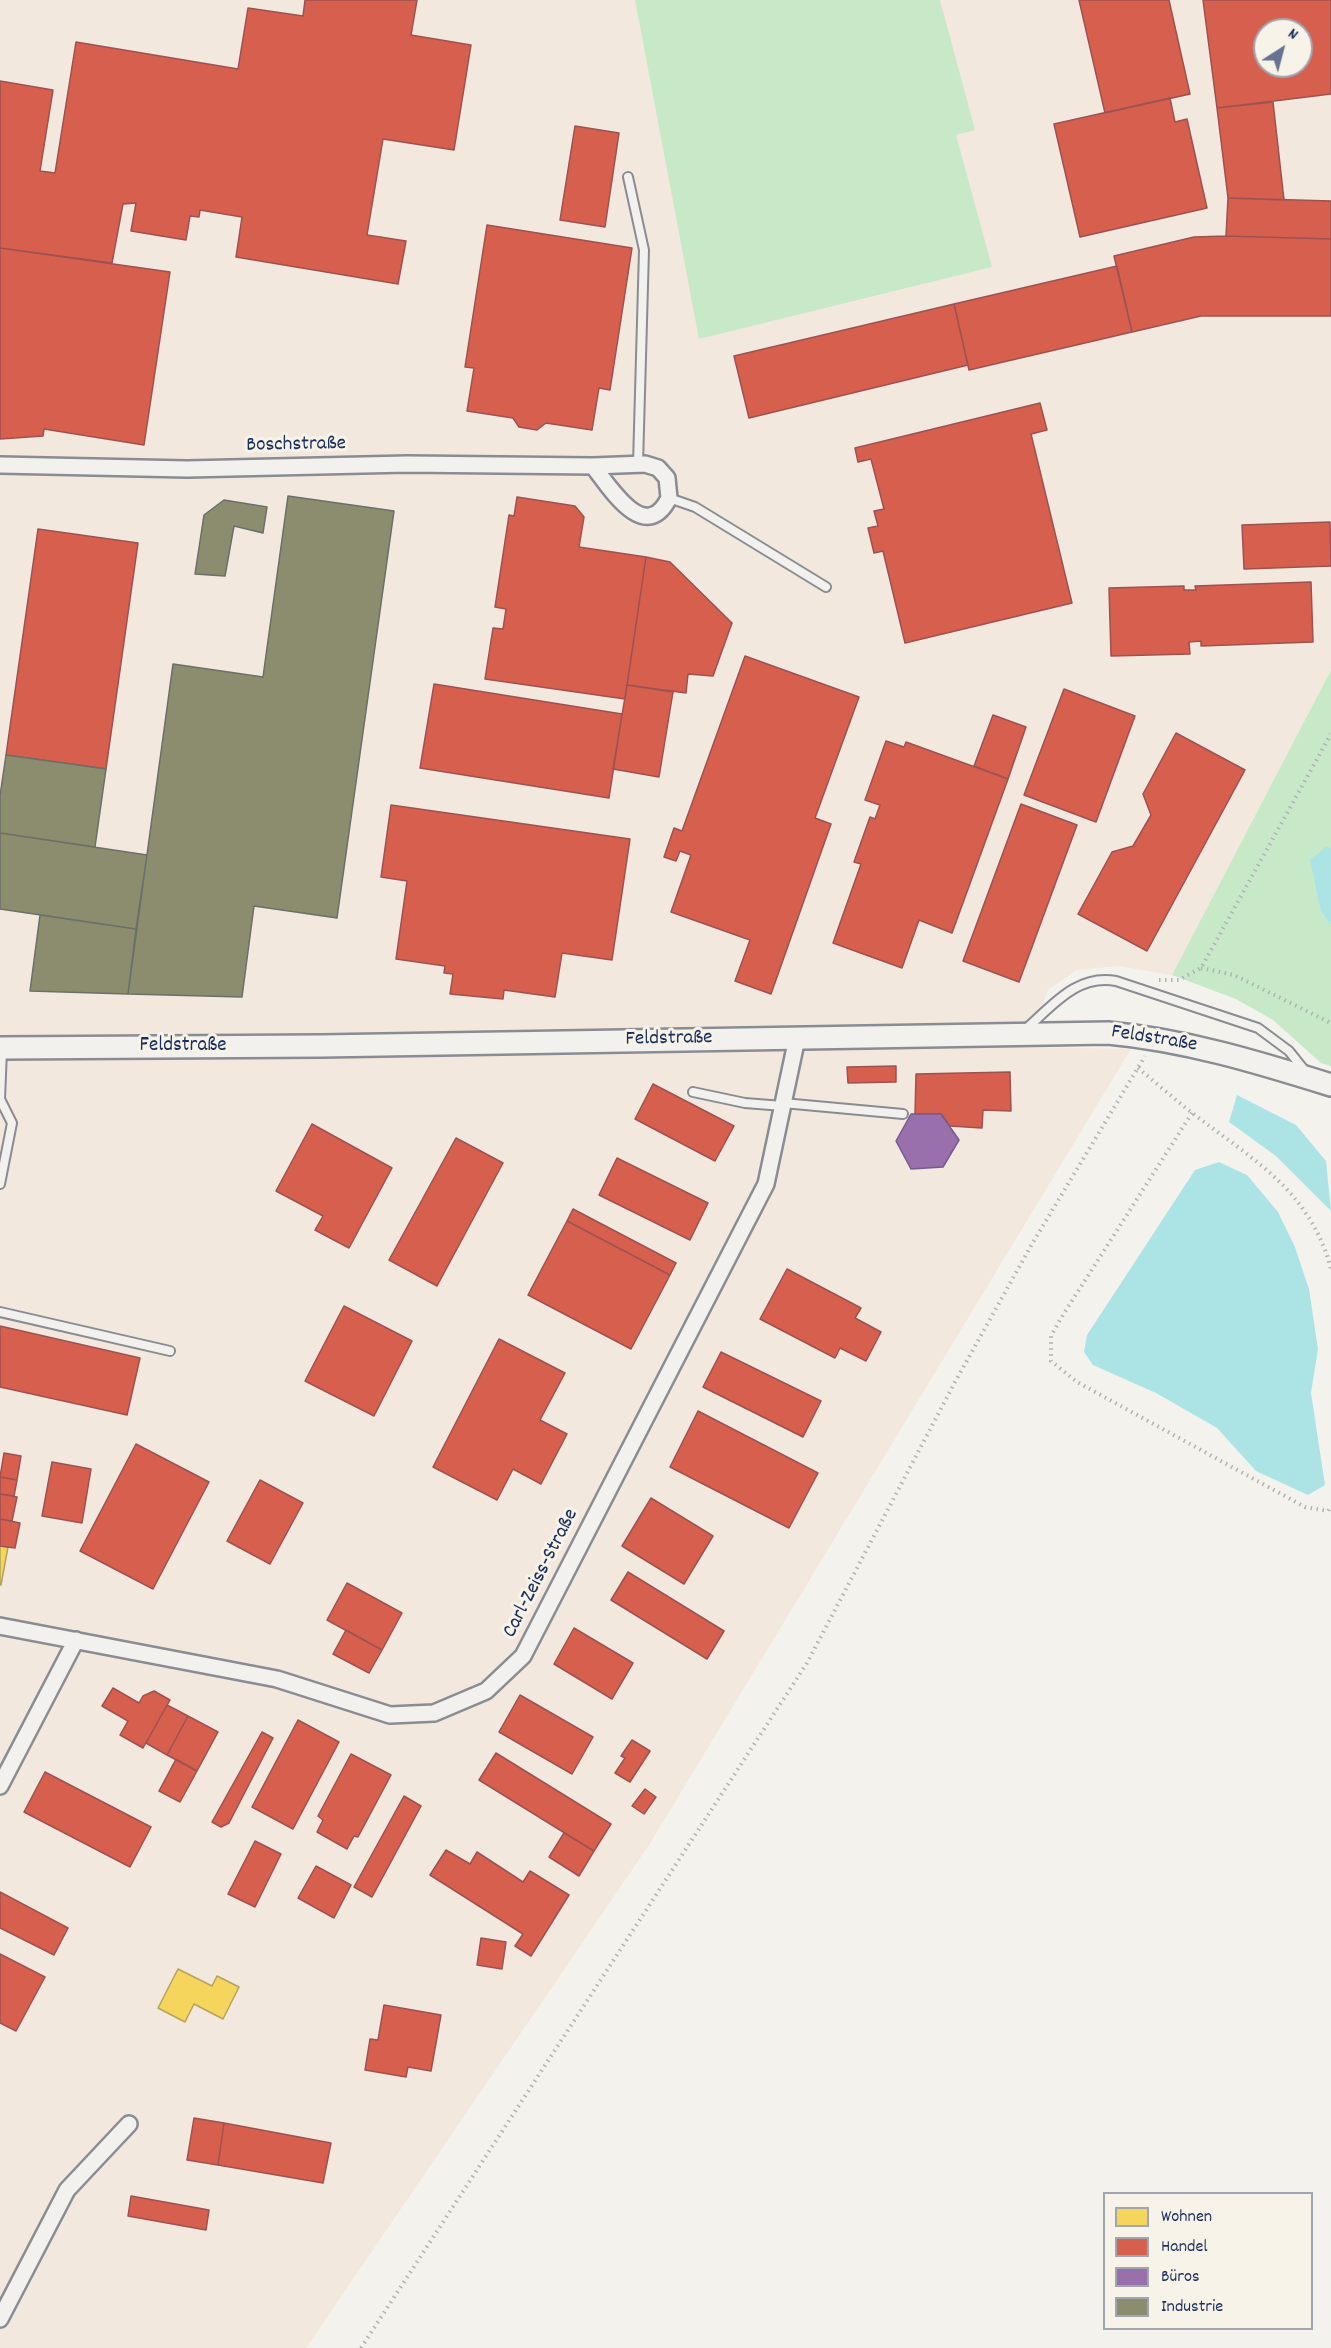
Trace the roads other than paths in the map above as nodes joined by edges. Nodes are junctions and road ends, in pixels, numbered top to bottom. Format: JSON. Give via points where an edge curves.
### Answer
{"nodes":[{"id":1,"x":628,"y":177,"type":"dead end"},
{"id":2,"x":638,"y":464,"type":"junction"},
{"id":3,"x":0,"y":465,"type":"edge"},
{"id":4,"x":593,"y":466,"type":"junction"},
{"id":5,"x":669,"y":498,"type":"junction"},
{"id":6,"x":826,"y":587,"type":"dead end"},
{"id":7,"x":1022,"y":1033,"type":"junction"},
{"id":8,"x":797,"y":1038,"type":"junction"},
{"id":9,"x":1,"y":1048,"type":"edge"},
{"id":10,"x":1321,"y":1082,"type":"edge"},
{"id":11,"x":693,"y":1092,"type":"dead end"},
{"id":12,"x":783,"y":1104,"type":"junction"},
{"id":13,"x":903,"y":1114,"type":"dead end"},
{"id":14,"x":0,"y":1184,"type":"edge"},
{"id":15,"x":0,"y":1312,"type":"edge"},
{"id":16,"x":170,"y":1351,"type":"dead end"},
{"id":17,"x":0,"y":1626,"type":"edge"},
{"id":18,"x":76,"y":1640,"type":"junction"},
{"id":19,"x":0,"y":1786,"type":"edge"},
{"id":20,"x":129,"y":2124,"type":"dead end"},
{"id":21,"x":0,"y":2319,"type":"edge"}],
"edges":[{"from":1,"to":2,"type":"lane","via":[[644,250]]},
{"from":2,"to":4,"type":"street","name":"Boschstraße"},
{"from":2,"to":5,"type":"street","name":"Boschstraße","via":[[652,465],[664,472],[670,484]]},
{"from":3,"to":4,"type":"street","name":"Boschstraße","via":[[187,469],[407,464]]},
{"from":4,"to":5,"type":"street","via":[[633,513],[651,514]]},
{"from":5,"to":6,"type":"lane","via":[[695,507]]},
{"from":7,"to":8,"type":"street","name":"Feldstraße"},
{"from":7,"to":10,"type":"street","name":"Feldstraße","via":[[1108,1032],[1156,1037]]},
{"from":7,"to":10,"type":"lane","via":[[1075,986],[1108,979],[1258,1028]]},
{"from":8,"to":9,"type":"street","name":"Feldstraße"},
{"from":8,"to":12,"type":"street","name":"Carl-Zeiss-Straße"},
{"from":9,"to":14,"type":"lane","via":[[0,1099],[12,1123]]},
{"from":11,"to":12,"type":"lane","via":[[745,1103]]},
{"from":12,"to":13,"type":"lane"},
{"from":12,"to":18,"type":"street","name":"Carl-Zeiss-Straße","via":[[766,1184],[712,1291],[523,1656],[486,1691],[434,1713],[390,1715],[277,1679]]},
{"from":15,"to":16,"type":"lane"},
{"from":17,"to":18,"type":"street","name":"Carl-Zeiss-Straße"},
{"from":18,"to":19,"type":"street"},
{"from":20,"to":21,"type":"street","via":[[68,2190]]}]}
